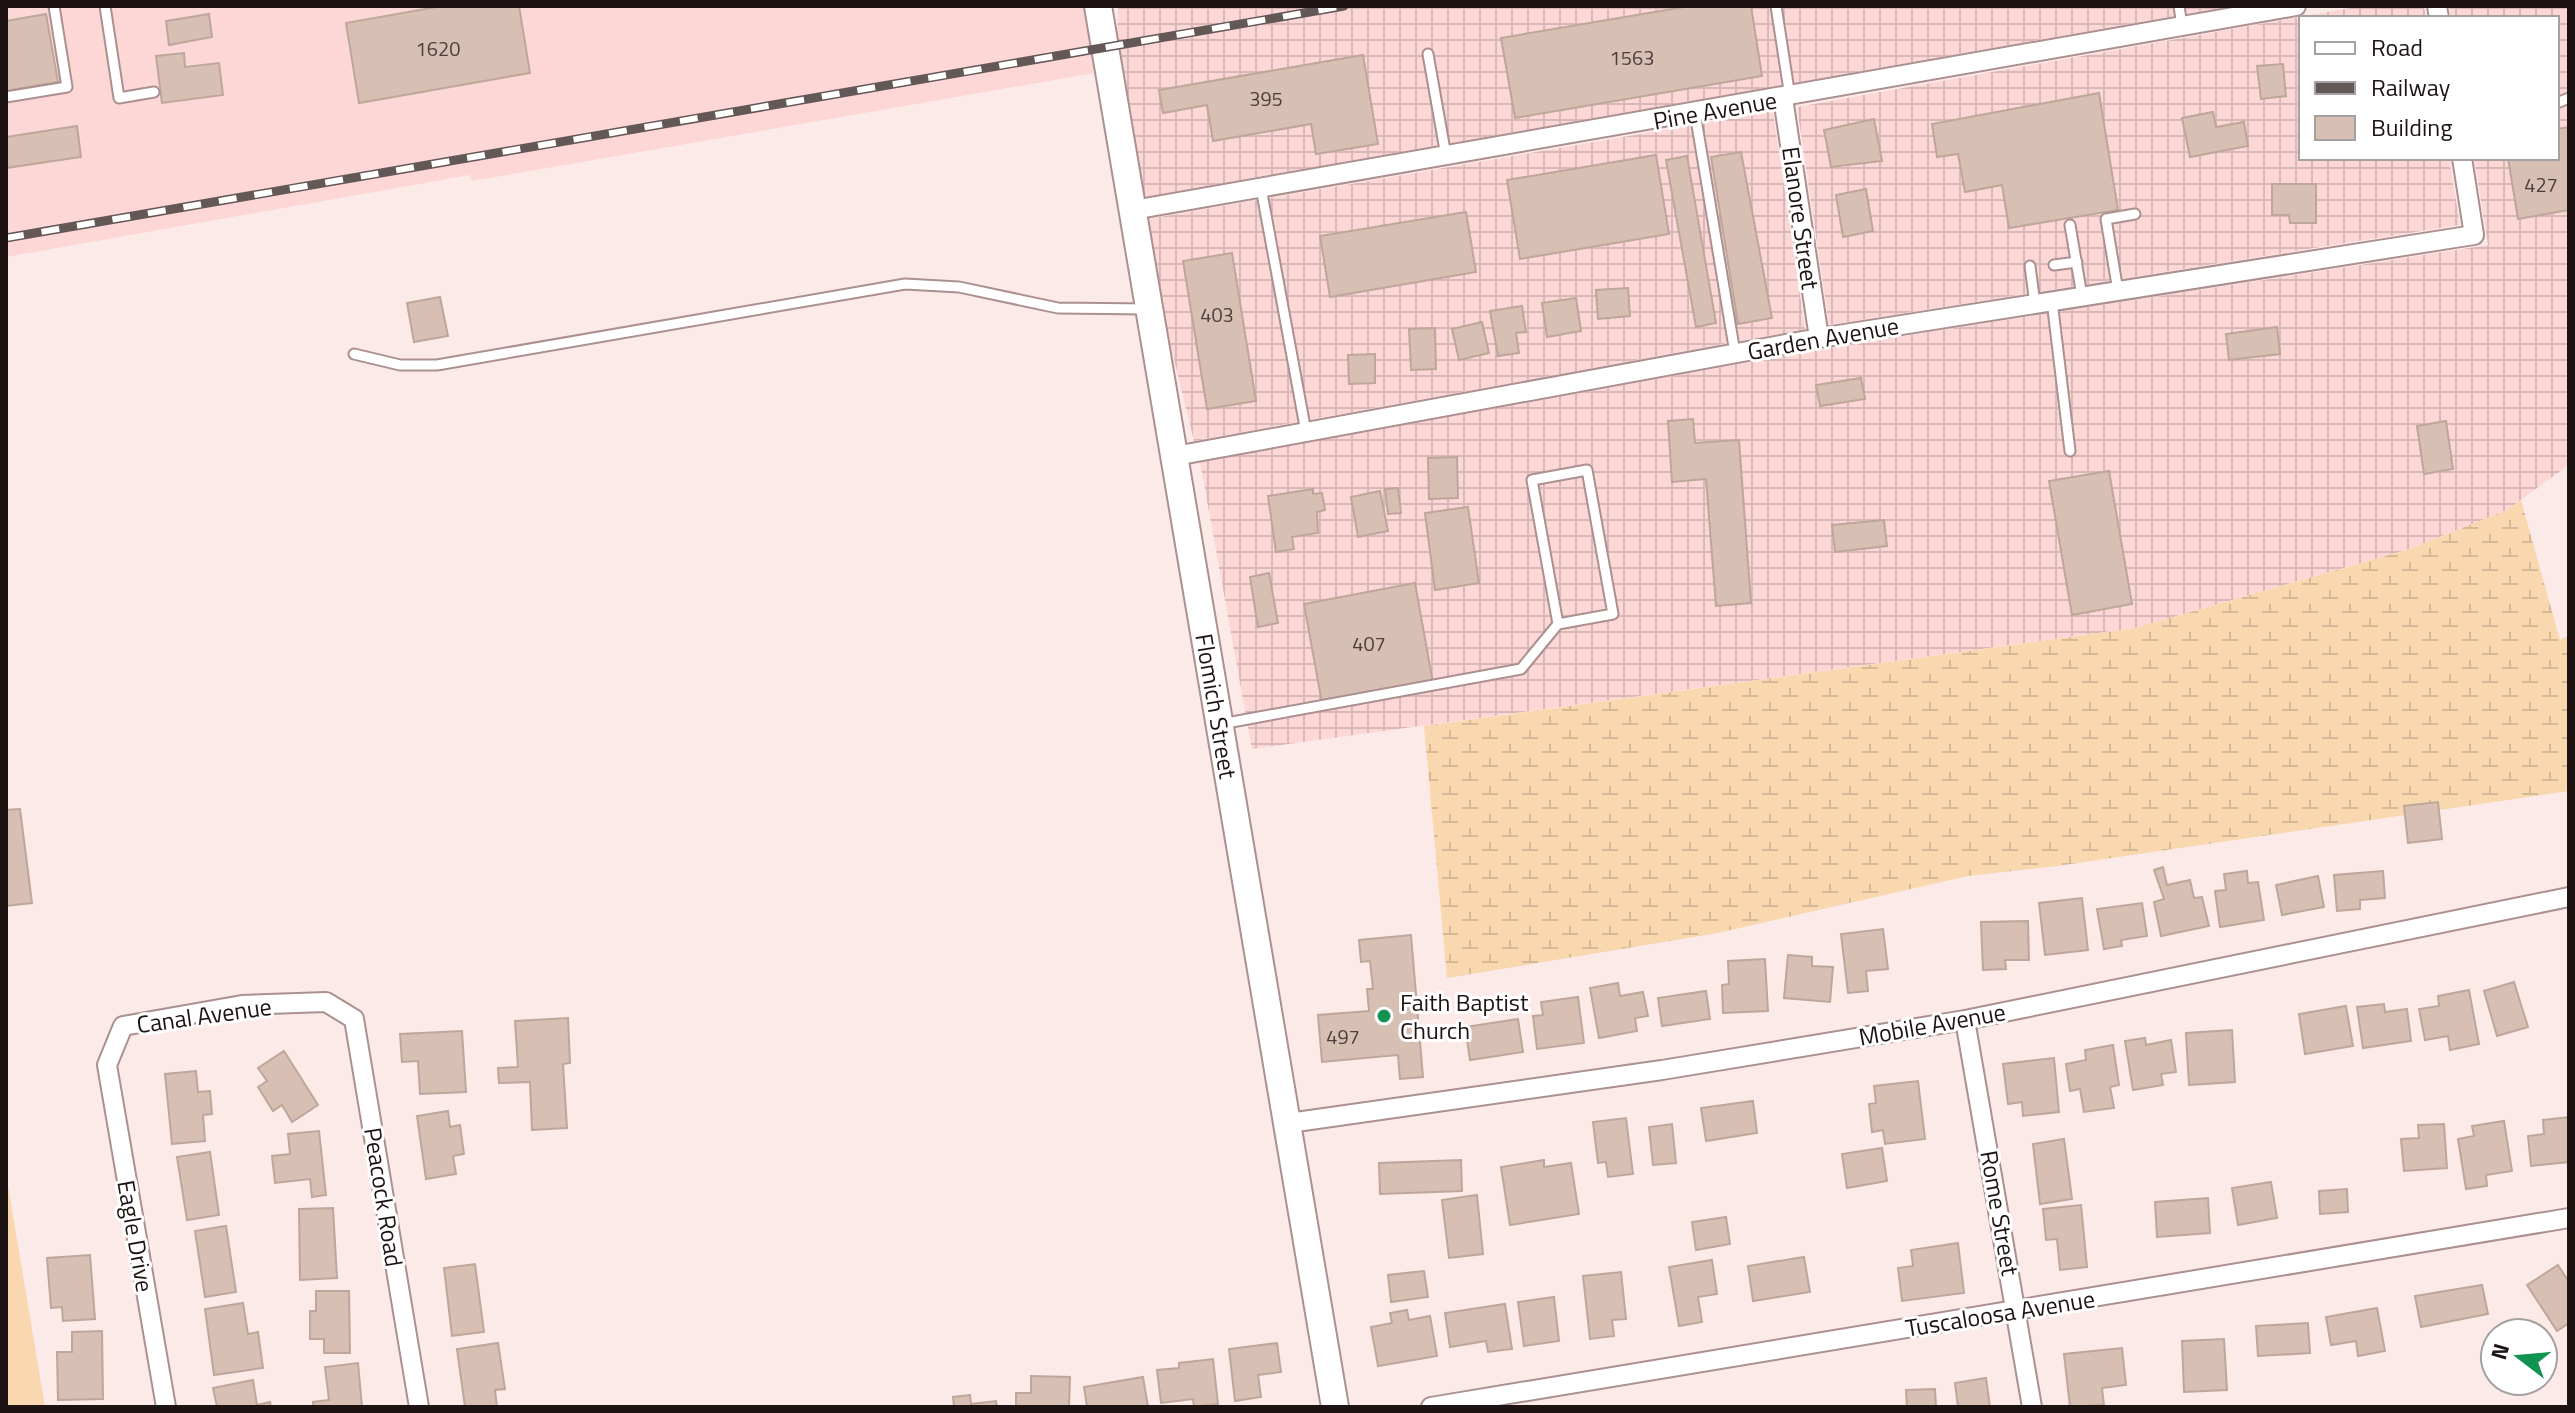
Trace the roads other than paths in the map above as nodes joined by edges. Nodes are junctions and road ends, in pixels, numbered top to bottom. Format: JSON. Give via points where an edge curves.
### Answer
{"nodes":[{"id":1,"x":54,"y":6,"type":"edge"},
{"id":2,"x":105,"y":6,"type":"edge"},
{"id":3,"x":1098,"y":6,"type":"edge"},
{"id":4,"x":1776,"y":6,"type":"edge"},
{"id":5,"x":2179,"y":6,"type":"edge"},
{"id":6,"x":2285,"y":7,"type":"edge"},
{"id":7,"x":2228,"y":12,"type":"edge"},
{"id":8,"x":2182,"y":27,"type":"junction"},
{"id":9,"x":1428,"y":54,"type":"dead end"},
{"id":10,"x":154,"y":92,"type":"dead end"},
{"id":11,"x":6,"y":97,"type":"edge"},
{"id":12,"x":1787,"y":97,"type":"junction"},
{"id":13,"x":1695,"y":113,"type":"junction"},
{"id":14,"x":1446,"y":156,"type":"junction"},
{"id":15,"x":2462,"y":160,"type":"edge"},
{"id":16,"x":1261,"y":188,"type":"junction"},
{"id":17,"x":1133,"y":210,"type":"junction"},
{"id":18,"x":2135,"y":214,"type":"dead end"},
{"id":19,"x":2070,"y":225,"type":"dead end"},
{"id":20,"x":2077,"y":262,"type":"junction"},
{"id":21,"x":2054,"y":265,"type":"dead end"},
{"id":22,"x":2030,"y":266,"type":"dead end"},
{"id":23,"x":2118,"y":291,"type":"junction"},
{"id":24,"x":2082,"y":296,"type":"junction"},
{"id":25,"x":2044,"y":302,"type":"junction"},
{"id":26,"x":1150,"y":309,"type":"junction"},
{"id":27,"x":1819,"y":338,"type":"junction"},
{"id":28,"x":1735,"y":353,"type":"junction"},
{"id":29,"x":354,"y":354,"type":"dead end"},
{"id":30,"x":1306,"y":432,"type":"junction"},
{"id":31,"x":2070,"y":451,"type":"dead end"},
{"id":32,"x":1175,"y":456,"type":"junction"},
{"id":33,"x":1558,"y":624,"type":"junction"},
{"id":34,"x":1221,"y":724,"type":"junction"},
{"id":35,"x":2569,"y":897,"type":"edge"},
{"id":36,"x":326,"y":1002,"type":"joint"},
{"id":37,"x":1965,"y":1020,"type":"junction"},
{"id":38,"x":107,"y":1065,"type":"joint"},
{"id":39,"x":1289,"y":1123,"type":"junction"},
{"id":40,"x":2569,"y":1218,"type":"edge"},
{"id":41,"x":2017,"y":1310,"type":"junction"},
{"id":42,"x":166,"y":1407,"type":"edge"},
{"id":43,"x":419,"y":1407,"type":"edge"},
{"id":44,"x":1335,"y":1407,"type":"edge"},
{"id":45,"x":1431,"y":1407,"type":"edge"},
{"id":46,"x":2032,"y":1407,"type":"edge"}],
"edges":[{"from":1,"to":11,"type":"lane","via":[[67,87]]},
{"from":2,"to":10,"type":"lane","via":[[119,98]]},
{"from":3,"to":17,"type":"street","name":"Flomich Street"},
{"from":4,"to":12,"type":"lane"},
{"from":5,"to":8,"type":"lane"},
{"from":6,"to":7,"type":"street","name":"Pine Avenue"},
{"from":7,"to":8,"type":"street","name":"Pine Avenue"},
{"from":8,"to":12,"type":"street","name":"Pine Avenue"},
{"from":9,"to":14,"type":"lane"},
{"from":12,"to":13,"type":"street","name":"Pine Avenue"},
{"from":12,"to":27,"type":"street","name":"Elanore Street"},
{"from":13,"to":14,"type":"street","name":"Pine Avenue"},
{"from":13,"to":28,"type":"lane"},
{"from":14,"to":16,"type":"street","name":"Pine Avenue"},
{"from":15,"to":23,"type":"street","name":"Garden Avenue","via":[[2474,235]]},
{"from":16,"to":17,"type":"street","name":"Pine Avenue"},
{"from":16,"to":30,"type":"lane"},
{"from":17,"to":26,"type":"street","name":"Flomich Street"},
{"from":18,"to":23,"type":"lane","via":[[2106,219]]},
{"from":19,"to":20,"type":"lane"},
{"from":20,"to":21,"type":"lane"},
{"from":20,"to":24,"type":"lane"},
{"from":22,"to":25,"type":"lane"},
{"from":23,"to":24,"type":"street","name":"Garden Avenue"},
{"from":24,"to":25,"type":"street","name":"Garden Avenue"},
{"from":25,"to":27,"type":"street","name":"Garden Avenue"},
{"from":25,"to":31,"type":"lane"},
{"from":26,"to":29,"type":"lane","via":[[1058,308],[959,287],[905,284],[437,365],[400,365]]},
{"from":26,"to":32,"type":"street","name":"Flomich Street"},
{"from":27,"to":28,"type":"street","name":"Garden Avenue"},
{"from":28,"to":30,"type":"street","name":"Garden Avenue"},
{"from":30,"to":32,"type":"street","name":"Garden Avenue"},
{"from":32,"to":34,"type":"street","name":"Flomich Street"},
{"from":33,"to":33,"type":"lane","via":[[1532,480],[1587,470],[1613,614]]},
{"from":33,"to":34,"type":"lane","via":[[1521,669]]},
{"from":34,"to":39,"type":"street","name":"Flomich Street"},
{"from":35,"to":37,"type":"street","name":"Mobile Avenue"},
{"from":36,"to":38,"type":"street","name":"Canal Avenue","via":[[242,1005],[123,1026]]},
{"from":36,"to":43,"type":"street","name":"Peacock Road","via":[[354,1019]]},
{"from":37,"to":39,"type":"street","name":"Mobile Avenue"},
{"from":37,"to":41,"type":"street","name":"Rome Street"},
{"from":38,"to":42,"type":"street","name":"Eagle Drive"},
{"from":39,"to":44,"type":"street","name":"Flomich Street"},
{"from":40,"to":41,"type":"street","name":"Tuscaloosa Avenue"},
{"from":41,"to":45,"type":"street","name":"Tuscaloosa Avenue"},
{"from":41,"to":46,"type":"street","name":"Rome Street"}]}
